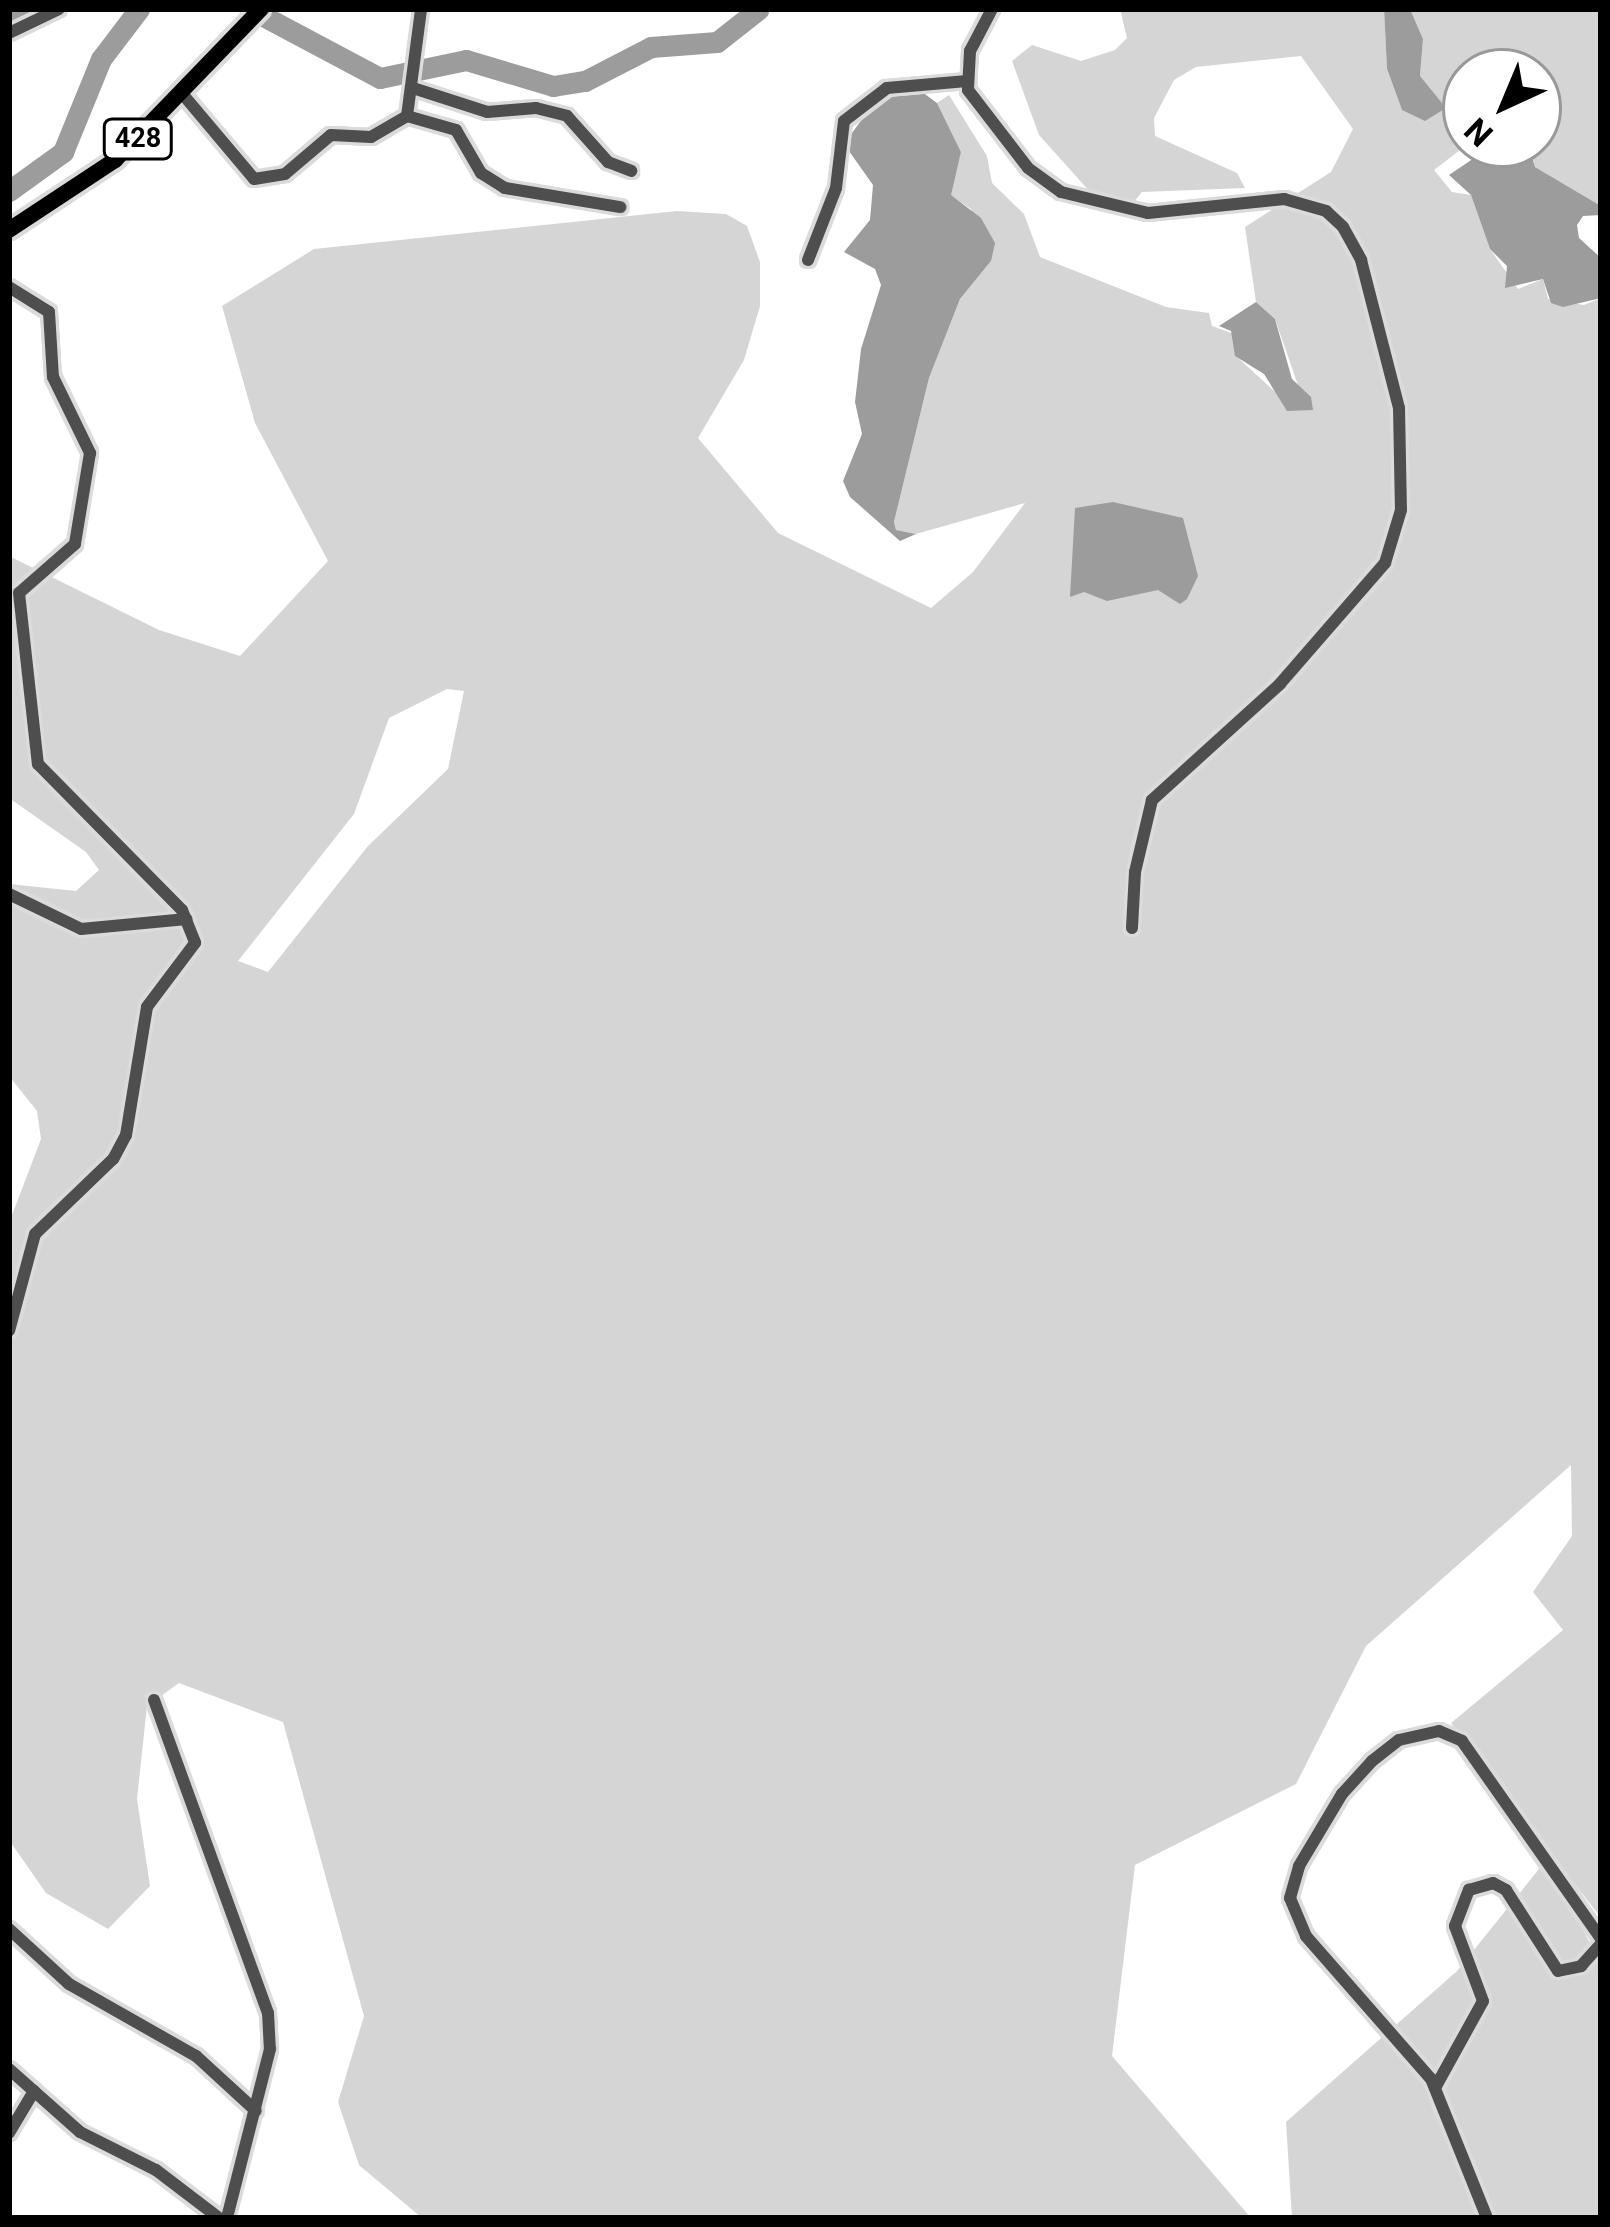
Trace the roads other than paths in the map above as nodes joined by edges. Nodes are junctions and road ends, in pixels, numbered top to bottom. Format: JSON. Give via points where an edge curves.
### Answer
{"nodes":[{"id":1,"x":59,"y":9,"type":"edge"},
{"id":2,"x":260,"y":9,"type":"edge"},
{"id":3,"x":422,"y":9,"type":"edge"},
{"id":4,"x":992,"y":9,"type":"edge"},
{"id":5,"x":9,"y":33,"type":"edge"},
{"id":6,"x":968,"y":81,"type":"junction"},
{"id":7,"x":416,"y":88,"type":"junction"},
{"id":8,"x":180,"y":91,"type":"junction"},
{"id":9,"x":407,"y":116,"type":"junction"},
{"id":10,"x":631,"y":171,"type":"dead end"},
{"id":11,"x":620,"y":207,"type":"dead end"},
{"id":12,"x":9,"y":230,"type":"edge"},
{"id":13,"x":808,"y":260,"type":"dead end"},
{"id":14,"x":9,"y":287,"type":"edge"},
{"id":15,"x":9,"y":894,"type":"edge"},
{"id":16,"x":187,"y":919,"type":"junction"},
{"id":17,"x":1132,"y":928,"type":"dead end"},
{"id":18,"x":9,"y":1331,"type":"edge"},
{"id":19,"x":154,"y":1700,"type":"dead end"},
{"id":20,"x":9,"y":1930,"type":"edge"},
{"id":21,"x":1601,"y":1941,"type":"edge"},
{"id":22,"x":9,"y":2069,"type":"edge"},
{"id":23,"x":1435,"y":2088,"type":"junction"},
{"id":24,"x":34,"y":2091,"type":"junction"},
{"id":25,"x":256,"y":2111,"type":"junction"},
{"id":26,"x":9,"y":2133,"type":"edge"},
{"id":27,"x":223,"y":2218,"type":"edge"},
{"id":28,"x":1487,"y":2218,"type":"edge"}],
"edges":[{"from":1,"to":5,"type":"street"},
{"from":2,"to":8,"type":"highway","number":"428"},
{"from":3,"to":7,"type":"street","via":[[425,27],[410,57]]},
{"from":4,"to":6,"type":"street","via":[[970,51]]},
{"from":6,"to":13,"type":"street","via":[[887,88],[844,121],[836,188]]},
{"from":6,"to":17,"type":"street","via":[[974,104],[1028,168],[1082,202],[1148,213],[1284,199],[1326,211],[1361,260],[1393,371],[1401,510],[1384,563],[1280,684],[1152,800]]},
{"from":7,"to":9,"type":"street"},
{"from":7,"to":10,"type":"street","via":[[488,112],[536,108],[567,116],[608,162]]},
{"from":8,"to":9,"type":"street","via":[[245,170],[263,180],[285,174],[323,138],[371,136]]},
{"from":8,"to":12,"type":"highway","number":"428","via":[[104,169]]},
{"from":9,"to":11,"type":"street","via":[[456,130],[481,172],[505,188]]},
{"from":14,"to":16,"type":"street","via":[[49,312],[53,376],[91,453],[74,544],[19,593],[38,764]]},
{"from":15,"to":16,"type":"street","via":[[81,929]]},
{"from":16,"to":18,"type":"street","via":[[195,943],[154,994],[141,1027],[126,1135],[113,1159],[35,1234]]},
{"from":19,"to":25,"type":"street","via":[[268,2013]]},
{"from":20,"to":25,"type":"street","via":[[69,1984],[196,2056]]},
{"from":21,"to":23,"type":"street","via":[[1581,1966],[1558,1971],[1506,1890],[1493,1883],[1469,1890],[1455,1926],[1483,2001]]},
{"from":21,"to":23,"type":"street","via":[[1462,1741],[1417,1732],[1372,1761],[1308,1849],[1290,1898],[1329,1967]]},
{"from":22,"to":24,"type":"street"},
{"from":23,"to":28,"type":"street"},
{"from":24,"to":26,"type":"street"},
{"from":24,"to":27,"type":"street","via":[[80,2132],[156,2170]]},
{"from":25,"to":27,"type":"street"}]}
